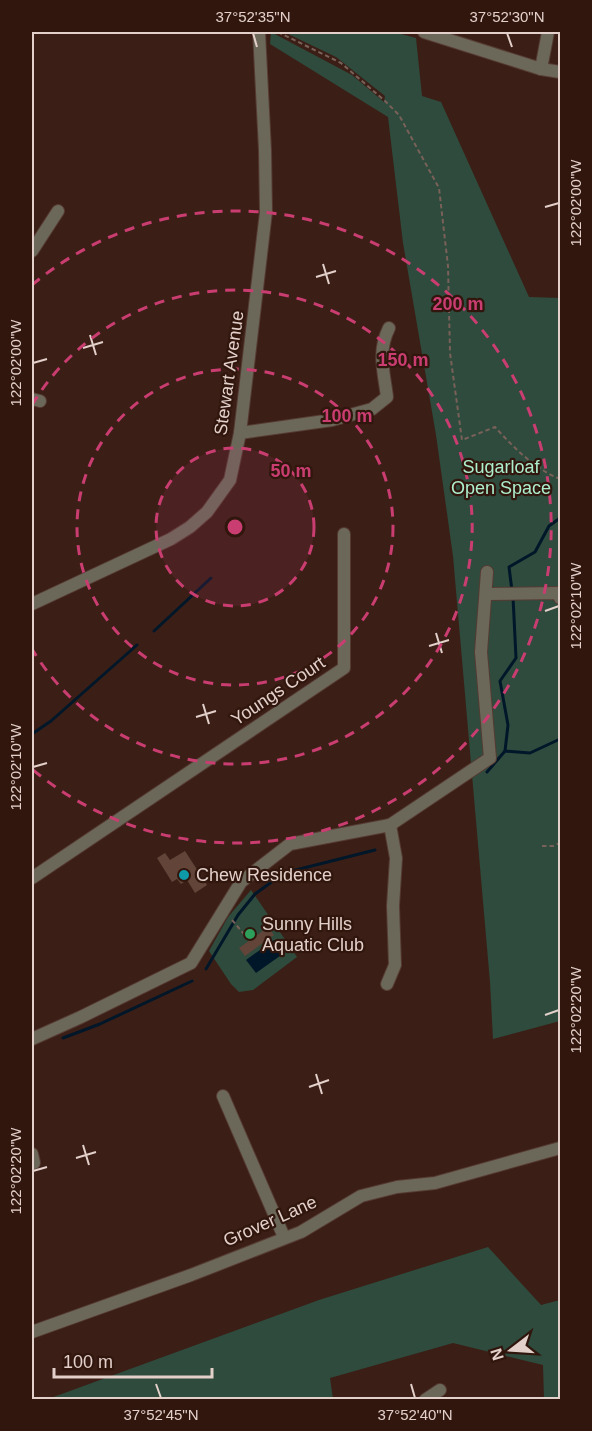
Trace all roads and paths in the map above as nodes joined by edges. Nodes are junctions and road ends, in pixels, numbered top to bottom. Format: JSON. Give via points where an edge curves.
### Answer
{"nodes":[{"id":1,"x":260,"y":32,"type":"edge"},
{"id":2,"x":278,"y":32,"type":"edge"},
{"id":3,"x":424,"y":32,"type":"edge"},
{"id":4,"x":548,"y":32,"type":"edge"},
{"id":5,"x":541,"y":69,"type":"junction"},
{"id":6,"x":561,"y":72,"type":"edge"},
{"id":7,"x":58,"y":211,"type":"dead end"},
{"id":8,"x":32,"y":251,"type":"edge"},
{"id":9,"x":389,"y":328,"type":"dead end"},
{"id":10,"x":240,"y":433,"type":"junction"},
{"id":11,"x":561,"y":479,"type":"edge"},
{"id":12,"x":344,"y":534,"type":"dead end"},
{"id":13,"x":487,"y":572,"type":"dead end"},
{"id":14,"x":486,"y":594,"type":"junction"},
{"id":15,"x":560,"y":594,"type":"edge"},
{"id":16,"x":32,"y":604,"type":"edge"},
{"id":17,"x":390,"y":825,"type":"junction"},
{"id":18,"x":561,"y":843,"type":"edge"},
{"id":19,"x":542,"y":846,"type":"dead end"},
{"id":20,"x":32,"y":878,"type":"edge"},
{"id":21,"x":231,"y":919,"type":"dead end"},
{"id":22,"x":249,"y":940,"type":"dead end"},
{"id":23,"x":387,"y":984,"type":"dead end"},
{"id":24,"x":32,"y":1039,"type":"edge"},
{"id":25,"x":223,"y":1096,"type":"dead end"},
{"id":26,"x":561,"y":1148,"type":"edge"},
{"id":27,"x":284,"y":1237,"type":"junction"},
{"id":28,"x":32,"y":1332,"type":"edge"},
{"id":29,"x":440,"y":1390,"type":"dead end"},
{"id":30,"x":425,"y":1400,"type":"edge"}],
"edges":[{"from":1,"to":10,"type":"street","name":"Stewart Avenue","via":[[266,212]]},
{"from":2,"to":11,"type":"path","via":[[341,63],[385,100],[399,115],[439,188],[448,266],[450,353],[462,440],[495,427],[545,473]]},
{"from":3,"to":5,"type":"street"},
{"from":4,"to":5,"type":"street"},
{"from":5,"to":6,"type":"street"},
{"from":7,"to":8,"type":"street"},
{"from":9,"to":10,"type":"street","via":[[381,353],[387,397],[372,409],[332,420]]},
{"from":10,"to":16,"type":"street","name":"Stewart Avenue","via":[[230,480],[207,512],[190,527]]},
{"from":12,"to":20,"type":"street","name":"Youngs Court","via":[[344,668]]},
{"from":13,"to":14,"type":"street"},
{"from":14,"to":15,"type":"street"},
{"from":14,"to":17,"type":"street","via":[[481,652],[490,758]]},
{"from":17,"to":23,"type":"street","via":[[396,858],[395,965]]},
{"from":17,"to":24,"type":"street","via":[[290,844],[241,882],[191,963]]},
{"from":18,"to":19,"type":"path"},
{"from":21,"to":22,"type":"path"},
{"from":25,"to":27,"type":"street"},
{"from":26,"to":27,"type":"street","name":"Grover Lane","via":[[435,1183],[361,1196],[301,1232]]},
{"from":27,"to":28,"type":"street","name":"Grover Lane"},
{"from":29,"to":30,"type":"street"}]}
